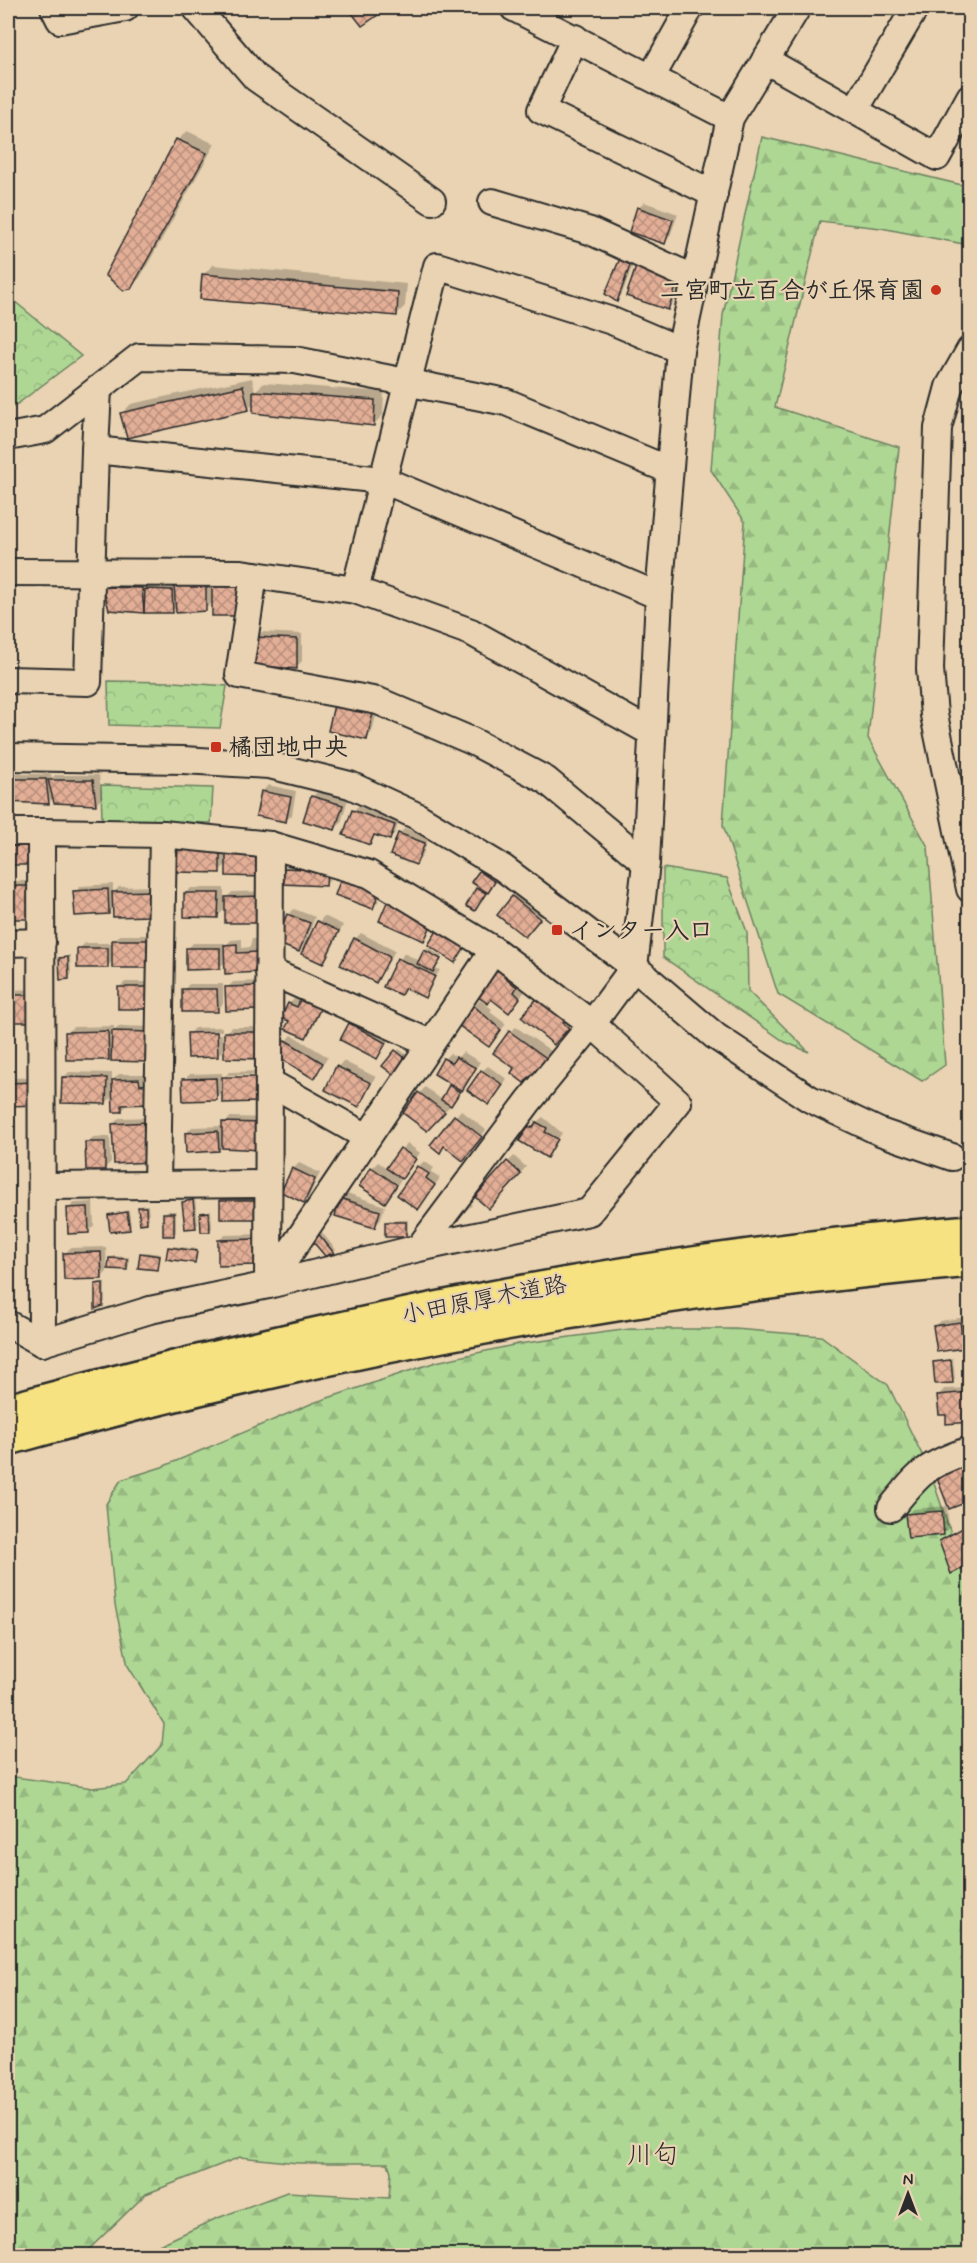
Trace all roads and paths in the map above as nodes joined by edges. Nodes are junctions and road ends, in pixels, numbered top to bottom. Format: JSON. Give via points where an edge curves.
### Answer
{"nodes":[{"id":1,"x":54,"y":8,"type":"edge"},
{"id":2,"x":125,"y":8,"type":"edge"},
{"id":3,"x":196,"y":8,"type":"edge"},
{"id":4,"x":514,"y":8,"type":"edge"},
{"id":5,"x":690,"y":8,"type":"edge"},
{"id":6,"x":797,"y":8,"type":"edge"},
{"id":7,"x":915,"y":8,"type":"edge"},
{"id":8,"x":574,"y":38,"type":"junction"},
{"id":9,"x":765,"y":60,"type":"junction"},
{"id":10,"x":652,"y":76,"type":"junction"},
{"id":11,"x":969,"y":97,"type":"edge"},
{"id":12,"x":855,"y":110,"type":"junction"},
{"id":13,"x":730,"y":118,"type":"junction"},
{"id":14,"x":714,"y":194,"type":"junction"},
{"id":15,"x":432,"y":201,"type":"dead end"},
{"id":16,"x":492,"y":202,"type":"dead end"},
{"id":17,"x":695,"y":279,"type":"junction"},
{"id":18,"x":680,"y":350,"type":"junction"},
{"id":19,"x":969,"y":350,"type":"edge"},
{"id":20,"x":407,"y":383,"type":"junction"},
{"id":21,"x":98,"y":389,"type":"junction"},
{"id":22,"x":8,"y":437,"type":"edge"},
{"id":23,"x":95,"y":450,"type":"junction"},
{"id":24,"x":669,"y":470,"type":"junction"},
{"id":25,"x":383,"y":480,"type":"junction"},
{"id":26,"x":8,"y":572,"type":"edge"},
{"id":27,"x":90,"y":573,"type":"junction"},
{"id":28,"x":254,"y":575,"type":"junction"},
{"id":29,"x":355,"y":590,"type":"junction"},
{"id":30,"x":659,"y":596,"type":"junction"},
{"id":31,"x":8,"y":680,"type":"edge"},
{"id":32,"x":652,"y":733,"type":"junction"},
{"id":33,"x":8,"y":757,"type":"edge"},
{"id":34,"x":8,"y":832,"type":"edge"},
{"id":35,"x":41,"y":832,"type":"junction"},
{"id":36,"x":163,"y":834,"type":"junction"},
{"id":37,"x":270,"y":845,"type":"junction"},
{"id":38,"x":965,"y":847,"type":"edge"},
{"id":39,"x":646,"y":863,"type":"junction"},
{"id":40,"x":969,"y":889,"type":"edge"},
{"id":41,"x":42,"y":942,"type":"junction"},
{"id":42,"x":8,"y":943,"type":"edge"},
{"id":43,"x":494,"y":950,"type":"junction"},
{"id":44,"x":634,"y":967,"type":"junction"},
{"id":45,"x":269,"y":972,"type":"junction"},
{"id":46,"x":592,"y":1024,"type":"junction"},
{"id":47,"x":430,"y":1043,"type":"junction"},
{"id":48,"x":269,"y":1082,"type":"junction"},
{"id":49,"x":367,"y":1137,"type":"junction"},
{"id":50,"x":951,"y":1157,"type":"dead end"},
{"id":51,"x":268,"y":1184,"type":"junction"},
{"id":52,"x":157,"y":1185,"type":"junction"},
{"id":53,"x":44,"y":1186,"type":"junction"},
{"id":54,"x":969,"y":1232,"type":"edge"},
{"id":55,"x":419,"y":1248,"type":"junction"},
{"id":56,"x":969,"y":1260,"type":"edge"},
{"id":57,"x":268,"y":1285,"type":"junction"},
{"id":58,"x":8,"y":1324,"type":"edge"},
{"id":59,"x":42,"y":1343,"type":"junction"},
{"id":60,"x":8,"y":1411,"type":"edge"},
{"id":61,"x":8,"y":1438,"type":"edge"},
{"id":62,"x":969,"y":1450,"type":"edge"},
{"id":63,"x":891,"y":1508,"type":"dead end"}],
"edges":[{"from":1,"to":2,"type":"street","via":[[60,20]]},
{"from":3,"to":15,"type":"street","via":[[256,78]]},
{"from":4,"to":8,"type":"street"},
{"from":5,"to":10,"type":"street"},
{"from":6,"to":9,"type":"street"},
{"from":7,"to":12,"type":"street"},
{"from":8,"to":10,"type":"street"},
{"from":8,"to":14,"type":"street","via":[[541,110]]},
{"from":9,"to":12,"type":"street"},
{"from":9,"to":13,"type":"street"},
{"from":10,"to":13,"type":"street"},
{"from":11,"to":12,"type":"street","via":[[937,157]]},
{"from":13,"to":14,"type":"street"},
{"from":14,"to":17,"type":"street"},
{"from":16,"to":17,"type":"street","via":[[590,231]]},
{"from":17,"to":18,"type":"street"},
{"from":18,"to":20,"type":"street","via":[[612,321],[437,266]]},
{"from":18,"to":24,"type":"street"},
{"from":19,"to":38,"type":"street","via":[[949,387],[939,428],[930,669],[934,715]]},
{"from":20,"to":21,"type":"street","via":[[295,360],[139,357]]},
{"from":20,"to":24,"type":"street","via":[[506,402]]},
{"from":20,"to":25,"type":"street"},
{"from":21,"to":22,"type":"street","via":[[45,430]]},
{"from":21,"to":23,"type":"street"},
{"from":23,"to":25,"type":"street"},
{"from":23,"to":27,"type":"street"},
{"from":24,"to":30,"type":"street"},
{"from":25,"to":29,"type":"street"},
{"from":25,"to":30,"type":"street"},
{"from":26,"to":27,"type":"street"},
{"from":27,"to":28,"type":"street"},
{"from":27,"to":31,"type":"street","via":[[88,682]]},
{"from":28,"to":29,"type":"street"},
{"from":28,"to":39,"type":"street","via":[[239,675],[378,701],[472,741],[546,780]]},
{"from":29,"to":32,"type":"street","via":[[471,632]]},
{"from":30,"to":32,"type":"street"},
{"from":32,"to":39,"type":"street"},
{"from":33,"to":44,"type":"street","via":[[269,765],[350,785],[417,816],[503,868]]},
{"from":34,"to":35,"type":"street"},
{"from":35,"to":36,"type":"street"},
{"from":35,"to":41,"type":"street"},
{"from":36,"to":37,"type":"street"},
{"from":36,"to":52,"type":"street"},
{"from":37,"to":43,"type":"street","via":[[369,874]]},
{"from":37,"to":45,"type":"street"},
{"from":38,"to":40,"type":"street"},
{"from":39,"to":44,"type":"street"},
{"from":41,"to":42,"type":"street"},
{"from":41,"to":53,"type":"street"},
{"from":43,"to":46,"type":"street"},
{"from":43,"to":47,"type":"street"},
{"from":44,"to":46,"type":"street"},
{"from":44,"to":50,"type":"street","via":[[715,1036],[810,1099],[880,1132]]},
{"from":45,"to":47,"type":"street"},
{"from":45,"to":48,"type":"street"},
{"from":46,"to":55,"type":"street"},
{"from":46,"to":55,"type":"street","via":[[678,1102],[589,1212]]},
{"from":47,"to":49,"type":"street"},
{"from":48,"to":49,"type":"street"},
{"from":48,"to":51,"type":"street"},
{"from":49,"to":57,"type":"street"},
{"from":51,"to":52,"type":"street"},
{"from":51,"to":57,"type":"street"},
{"from":52,"to":53,"type":"street"},
{"from":53,"to":59,"type":"street"},
{"from":54,"to":60,"type":"highway","name":"小田原厚木道路","via":[[845,1242],[459,1302],[274,1342]]},
{"from":55,"to":57,"type":"street"},
{"from":56,"to":61,"type":"highway","name":"小田原厚木道路","via":[[846,1271],[673,1294],[464,1329],[282,1368]]},
{"from":57,"to":59,"type":"street","via":[[150,1310]]},
{"from":58,"to":59,"type":"street"},
{"from":62,"to":63,"type":"street","via":[[936,1461]]}]}
